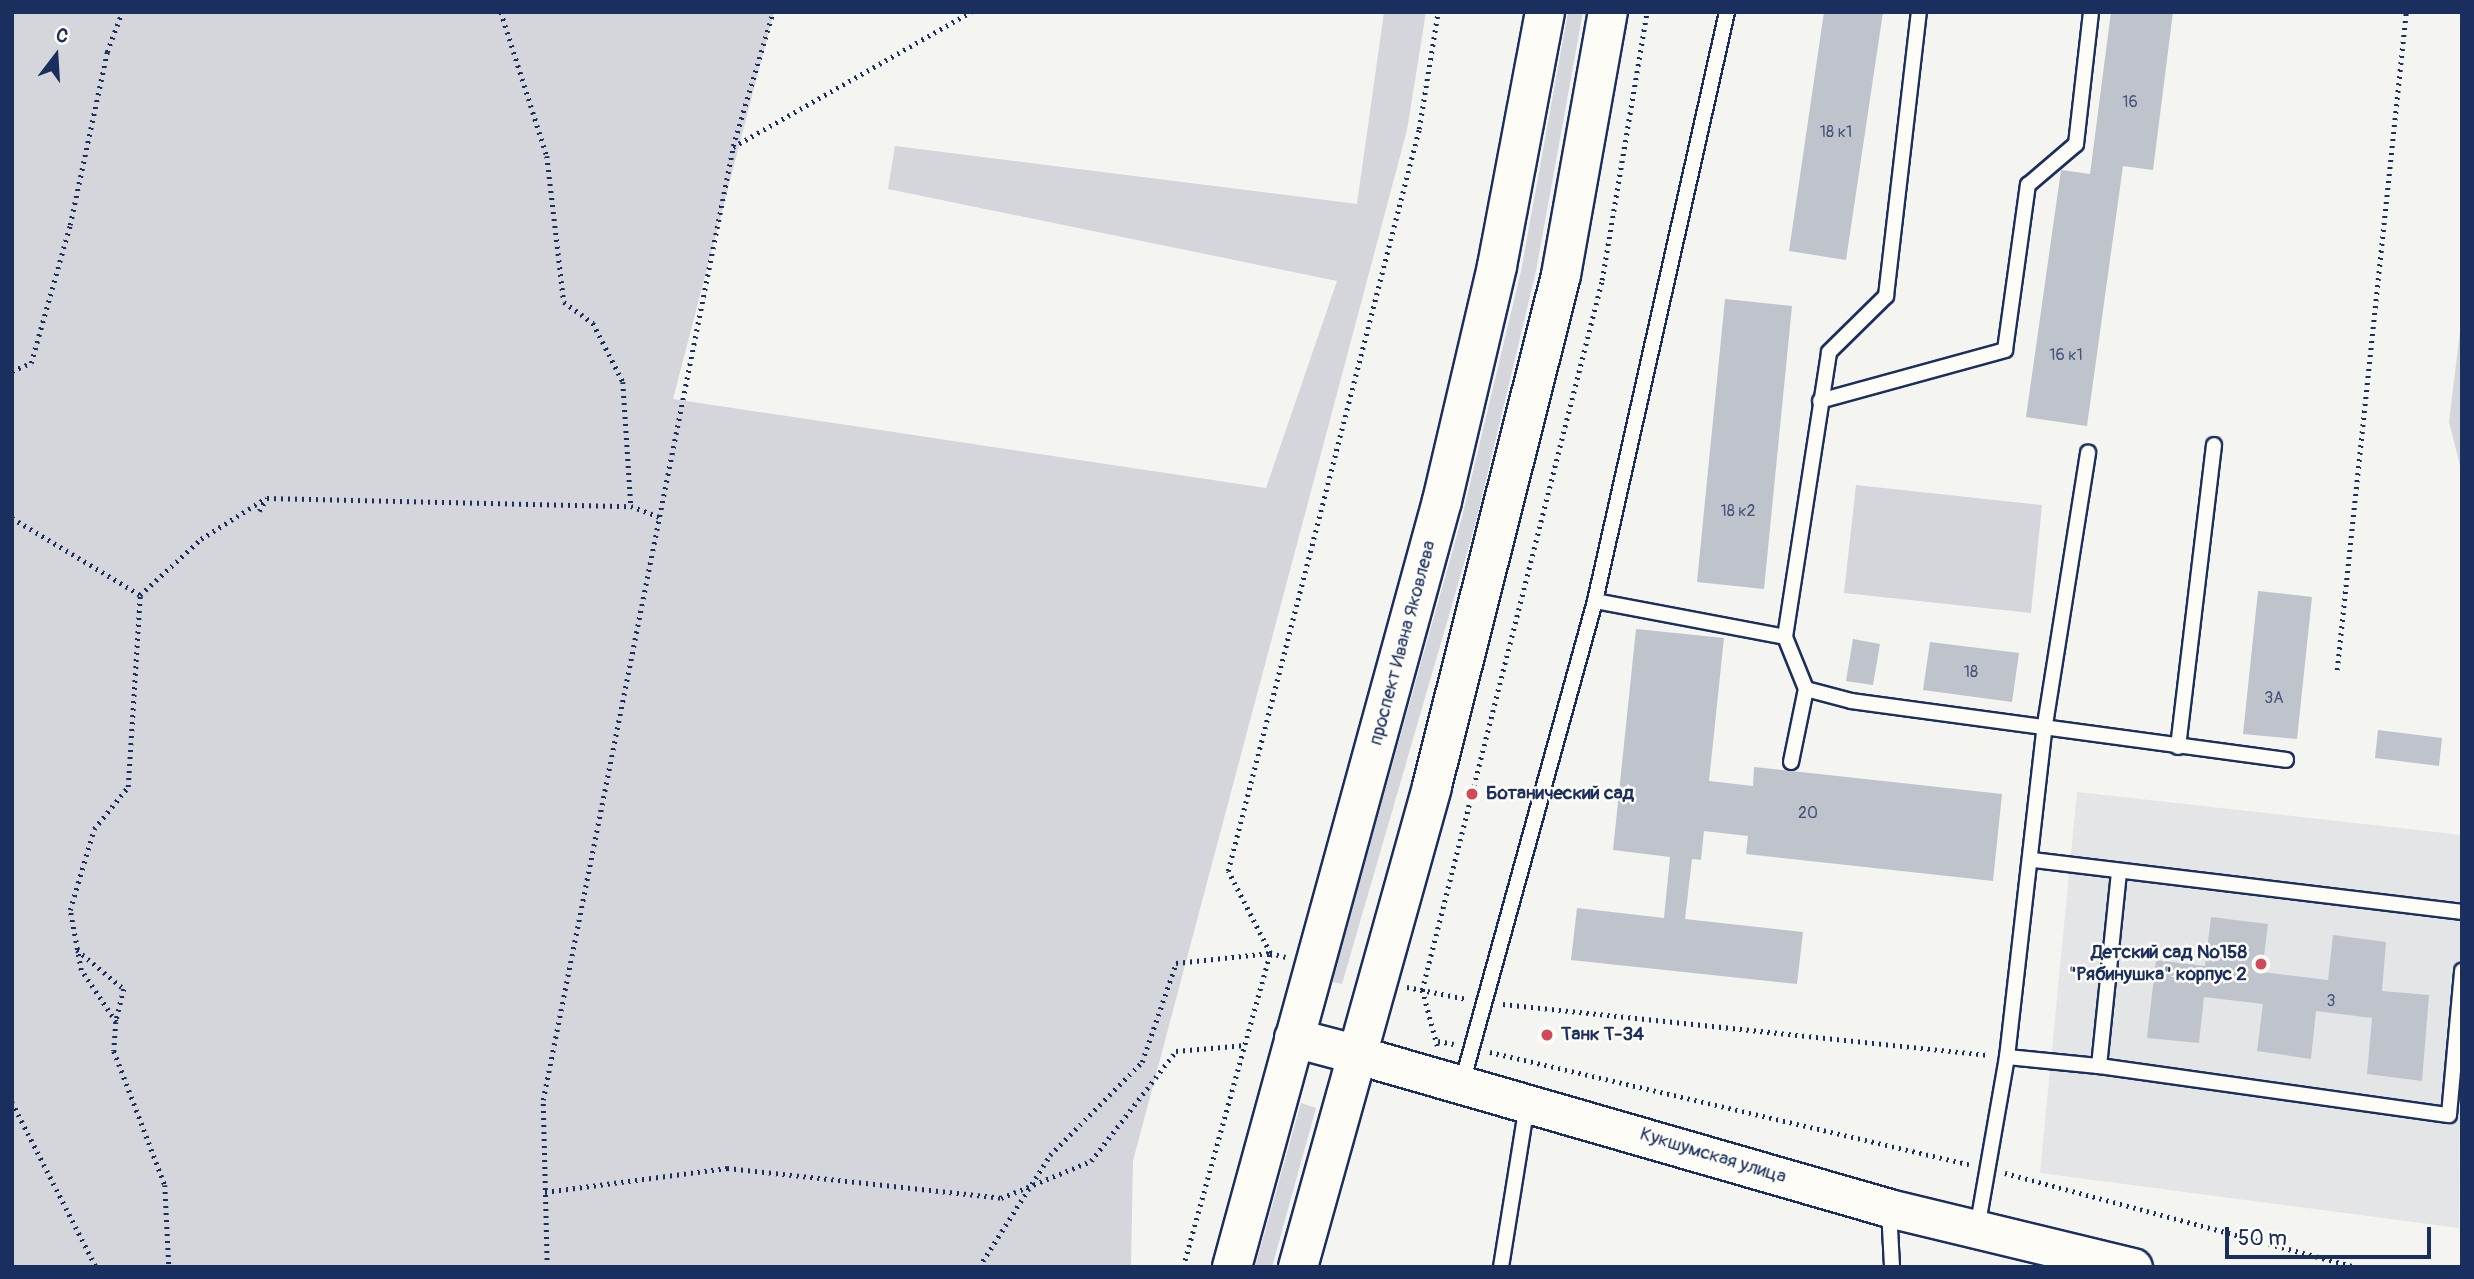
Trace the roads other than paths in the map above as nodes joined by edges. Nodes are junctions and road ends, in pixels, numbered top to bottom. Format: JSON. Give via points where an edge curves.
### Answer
{"nodes":[{"id":1,"x":1545,"y":12,"type":"edge"},
{"id":2,"x":1608,"y":12,"type":"edge"},
{"id":3,"x":1727,"y":12,"type":"edge"},
{"id":4,"x":1919,"y":12,"type":"edge"},
{"id":5,"x":2091,"y":12,"type":"edge"},
{"id":6,"x":1820,"y":401,"type":"junction"},
{"id":7,"x":2214,"y":445,"type":"dead end"},
{"id":8,"x":2088,"y":452,"type":"dead end"},
{"id":9,"x":1595,"y":601,"type":"junction"},
{"id":10,"x":1785,"y":637,"type":"junction"},
{"id":11,"x":1805,"y":690,"type":"junction"},
{"id":12,"x":2044,"y":731,"type":"junction"},
{"id":13,"x":2178,"y":747,"type":"junction"},
{"id":14,"x":2286,"y":760,"type":"dead end"},
{"id":15,"x":1791,"y":762,"type":"dead end"},
{"id":16,"x":2033,"y":860,"type":"junction"},
{"id":17,"x":2119,"y":872,"type":"junction"},
{"id":18,"x":2462,"y":912,"type":"edge"},
{"id":19,"x":2462,"y":971,"type":"edge"},
{"id":20,"x":1294,"y":1038,"type":"junction"},
{"id":21,"x":1358,"y":1055,"type":"junction"},
{"id":22,"x":2007,"y":1056,"type":"junction"},
{"id":23,"x":2099,"y":1066,"type":"junction"},
{"id":24,"x":1462,"y":1083,"type":"junction"},
{"id":25,"x":1528,"y":1101,"type":"junction"},
{"id":26,"x":1889,"y":1208,"type":"junction"},
{"id":27,"x":1976,"y":1230,"type":"junction"},
{"id":28,"x":1232,"y":1267,"type":"edge"},
{"id":29,"x":1298,"y":1267,"type":"edge"},
{"id":30,"x":1502,"y":1267,"type":"edge"},
{"id":31,"x":1892,"y":1267,"type":"edge"},
{"id":32,"x":2133,"y":1267,"type":"edge"}],
"edges":[{"from":1,"to":20,"type":"main road","name":"проспект Ивана Яковлева","via":[[1497,266],[1442,501]]},
{"from":2,"to":21,"type":"main road","via":[[1561,275]]},
{"from":3,"to":9,"type":"lane"},
{"from":4,"to":6,"type":"lane","via":[[1886,296],[1829,352]]},
{"from":5,"to":6,"type":"lane","via":[[2076,144],[2028,185],[2005,349]]},
{"from":6,"to":10,"type":"lane"},
{"from":7,"to":13,"type":"lane"},
{"from":8,"to":12,"type":"lane"},
{"from":9,"to":10,"type":"lane"},
{"from":9,"to":24,"type":"lane"},
{"from":10,"to":11,"type":"lane"},
{"from":11,"to":12,"type":"lane"},
{"from":11,"to":15,"type":"lane"},
{"from":12,"to":13,"type":"lane"},
{"from":12,"to":16,"type":"lane"},
{"from":13,"to":14,"type":"lane"},
{"from":16,"to":17,"type":"lane"},
{"from":16,"to":22,"type":"lane"},
{"from":17,"to":18,"type":"lane"},
{"from":17,"to":23,"type":"lane"},
{"from":19,"to":23,"type":"lane","via":[[2449,1115]]},
{"from":20,"to":21,"type":"main road","name":"Кукшумская улица"},
{"from":20,"to":28,"type":"main road","name":"проспект Ивана Яковлева"},
{"from":21,"to":24,"type":"street","name":"Кукшумская улица"},
{"from":21,"to":29,"type":"main road"},
{"from":22,"to":23,"type":"lane"},
{"from":22,"to":27,"type":"lane"},
{"from":24,"to":25,"type":"street","name":"Кукшумская улица"},
{"from":25,"to":26,"type":"street","name":"Кукшумская улица"},
{"from":25,"to":30,"type":"lane"},
{"from":26,"to":27,"type":"street","name":"Кукшумская улица"},
{"from":26,"to":31,"type":"lane"},
{"from":27,"to":32,"type":"street","name":"Кукшумская улица"}]}
